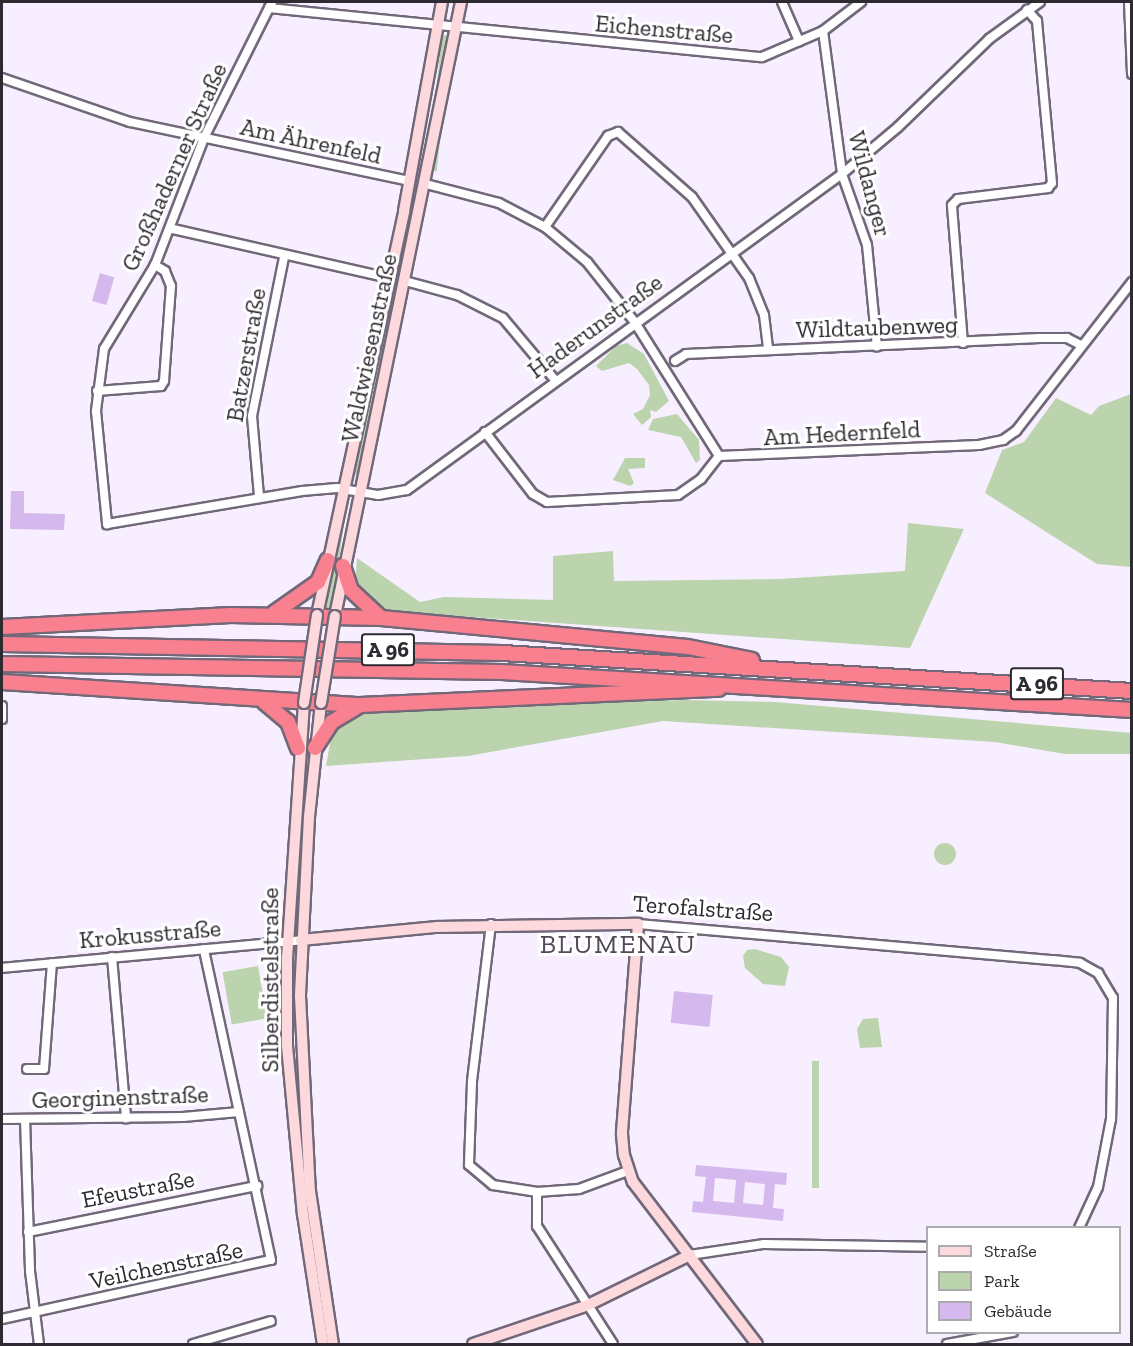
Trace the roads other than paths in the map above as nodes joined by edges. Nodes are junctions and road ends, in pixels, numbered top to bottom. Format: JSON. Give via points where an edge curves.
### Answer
{"nodes":[{"id":1,"x":442,"y":2,"type":"edge"},
{"id":2,"x":460,"y":2,"type":"edge"},
{"id":3,"x":782,"y":2,"type":"edge"},
{"id":4,"x":861,"y":2,"type":"edge"},
{"id":5,"x":1040,"y":2,"type":"edge"},
{"id":6,"x":1129,"y":2,"type":"edge"},
{"id":7,"x":271,"y":5,"type":"edge"},
{"id":8,"x":1027,"y":10,"type":"junction"},
{"id":9,"x":439,"y":27,"type":"junction"},
{"id":10,"x":456,"y":30,"type":"junction"},
{"id":11,"x":823,"y":31,"type":"junction"},
{"id":12,"x":799,"y":41,"type":"junction"},
{"id":13,"x":1131,"y":74,"type":"edge"},
{"id":14,"x":2,"y":78,"type":"edge"},
{"id":15,"x":204,"y":138,"type":"junction"},
{"id":16,"x":842,"y":174,"type":"junction"},
{"id":17,"x":410,"y":181,"type":"junction"},
{"id":18,"x":426,"y":184,"type":"junction"},
{"id":19,"x":545,"y":227,"type":"junction"},
{"id":20,"x":173,"y":229,"type":"junction"},
{"id":21,"x":731,"y":252,"type":"junction"},
{"id":22,"x":284,"y":257,"type":"junction"},
{"id":23,"x":155,"y":265,"type":"junction"},
{"id":24,"x":388,"y":278,"type":"junction"},
{"id":25,"x":405,"y":281,"type":"junction"},
{"id":26,"x":1131,"y":282,"type":"edge"},
{"id":27,"x":634,"y":321,"type":"junction"},
{"id":28,"x":963,"y":343,"type":"junction"},
{"id":29,"x":1081,"y":345,"type":"junction"},
{"id":30,"x":877,"y":347,"type":"junction"},
{"id":31,"x":768,"y":350,"type":"junction"},
{"id":32,"x":675,"y":361,"type":"dead end"},
{"id":33,"x":555,"y":380,"type":"junction"},
{"id":34,"x":97,"y":391,"type":"junction"},
{"id":35,"x":485,"y":432,"type":"junction"},
{"id":36,"x":719,"y":456,"type":"junction"},
{"id":37,"x":343,"y":489,"type":"junction"},
{"id":38,"x":359,"y":492,"type":"junction"},
{"id":39,"x":259,"y":496,"type":"junction"},
{"id":40,"x":107,"y":524,"type":"joint"},
{"id":41,"x":328,"y":560,"type":"junction"},
{"id":42,"x":343,"y":566,"type":"junction"},
{"id":43,"x":272,"y":614,"type":"junction"},
{"id":44,"x":317,"y":615,"type":"junction"},
{"id":45,"x":335,"y":616,"type":"junction"},
{"id":46,"x":381,"y":618,"type":"junction"},
{"id":47,"x":2,"y":627,"type":"edge"},
{"id":48,"x":2,"y":644,"type":"edge"},
{"id":49,"x":2,"y":664,"type":"edge"},
{"id":50,"x":774,"y":666,"type":"junction"},
{"id":51,"x":2,"y":682,"type":"edge"},
{"id":52,"x":748,"y":685,"type":"junction"},
{"id":53,"x":1131,"y":691,"type":"edge"},
{"id":54,"x":264,"y":702,"type":"junction"},
{"id":55,"x":304,"y":703,"type":"junction"},
{"id":56,"x":321,"y":704,"type":"junction"},
{"id":57,"x":360,"y":705,"type":"junction"},
{"id":58,"x":2,"y":706,"type":"edge"},
{"id":59,"x":1131,"y":710,"type":"edge"},
{"id":60,"x":2,"y":719,"type":"edge"},
{"id":61,"x":298,"y":748,"type":"junction"},
{"id":62,"x":315,"y":748,"type":"junction"},
{"id":63,"x":491,"y":924,"type":"junction"},
{"id":64,"x":638,"y":924,"type":"junction"},
{"id":65,"x":301,"y":940,"type":"junction"},
{"id":66,"x":288,"y":942,"type":"junction"},
{"id":67,"x":204,"y":949,"type":"junction"},
{"id":68,"x":112,"y":957,"type":"junction"},
{"id":69,"x":52,"y":963,"type":"junction"},
{"id":70,"x":2,"y":968,"type":"edge"},
{"id":71,"x":27,"y":1068,"type":"dead end"},
{"id":72,"x":239,"y":1112,"type":"junction"},
{"id":73,"x":126,"y":1118,"type":"junction"},
{"id":74,"x":2,"y":1119,"type":"edge"},
{"id":75,"x":25,"y":1119,"type":"junction"},
{"id":76,"x":628,"y":1171,"type":"junction"},
{"id":77,"x":256,"y":1186,"type":"junction"},
{"id":78,"x":537,"y":1192,"type":"junction"},
{"id":79,"x":1082,"y":1226,"type":"edge"},
{"id":80,"x":27,"y":1232,"type":"junction"},
{"id":81,"x":926,"y":1247,"type":"edge"},
{"id":82,"x":690,"y":1255,"type":"junction"},
{"id":83,"x":588,"y":1305,"type":"junction"},
{"id":84,"x":33,"y":1312,"type":"junction"},
{"id":85,"x":2,"y":1319,"type":"edge"},
{"id":86,"x":271,"y":1321,"type":"dead end"},
{"id":87,"x":1002,"y":1334,"type":"edge"},
{"id":88,"x":39,"y":1344,"type":"edge"},
{"id":89,"x":193,"y":1344,"type":"edge"},
{"id":90,"x":323,"y":1344,"type":"edge"},
{"id":91,"x":333,"y":1344,"type":"edge"},
{"id":92,"x":473,"y":1344,"type":"edge"},
{"id":93,"x":613,"y":1344,"type":"edge"},
{"id":94,"x":757,"y":1344,"type":"edge"},
{"id":95,"x":947,"y":1344,"type":"edge"}],
"edges":[{"from":1,"to":9,"type":"street","name":"Waldwiesenstraße"},
{"from":2,"to":10,"type":"street","name":"Waldwiesenstraße"},
{"from":3,"to":12,"type":"street"},
{"from":4,"to":11,"type":"street","name":"Eichenstraße"},
{"from":5,"to":8,"type":"street","name":"Haderunstraße"},
{"from":6,"to":13,"type":"street"},
{"from":7,"to":9,"type":"street","name":"Eichenstraße"},
{"from":7,"to":15,"type":"street","name":"Großhaderner Straße"},
{"from":8,"to":16,"type":"street","name":"Haderunstraße"},
{"from":8,"to":28,"type":"street","via":[[1037,21],[1052,183],[1048,188],[958,199],[952,205]]},
{"from":9,"to":10,"type":"street","name":"Eichenstraße"},
{"from":9,"to":17,"type":"street","name":"Waldwiesenstraße"},
{"from":10,"to":12,"type":"street","name":"Eichenstraße","via":[[762,57]]},
{"from":10,"to":18,"type":"street","name":"Waldwiesenstraße"},
{"from":11,"to":12,"type":"street","name":"Eichenstraße"},
{"from":11,"to":16,"type":"street","name":"Wildanger"},
{"from":14,"to":15,"type":"street","name":"Am Ährenfeld","via":[[78,107]]},
{"from":15,"to":17,"type":"street","name":"Am Ährenfeld"},
{"from":15,"to":20,"type":"street","name":"Großhaderner Straße"},
{"from":16,"to":21,"type":"street","name":"Haderunstraße"},
{"from":16,"to":30,"type":"street","name":"Wildanger","via":[[867,245]]},
{"from":17,"to":24,"type":"street","name":"Waldwiesenstraße"},
{"from":18,"to":19,"type":"street","via":[[499,203]]},
{"from":18,"to":25,"type":"street","name":"Waldwiesenstraße"},
{"from":19,"to":21,"type":"street","via":[[608,136],[618,132],[692,197]]},
{"from":19,"to":27,"type":"street","via":[[602,278]]},
{"from":20,"to":22,"type":"street"},
{"from":20,"to":23,"type":"street","name":"Großhaderner Straße"},
{"from":21,"to":27,"type":"street","name":"Haderunstraße"},
{"from":21,"to":31,"type":"street","via":[[758,296]]},
{"from":22,"to":24,"type":"street"},
{"from":22,"to":39,"type":"street","name":"Batzerstraße","via":[[252,416]]},
{"from":23,"to":34,"type":"street","name":"Großhaderner Straße","via":[[104,349]]},
{"from":23,"to":34,"type":"street","via":[[165,271],[171,285],[164,381],[161,386]]},
{"from":24,"to":37,"type":"street","name":"Waldwiesenstraße"},
{"from":25,"to":33,"type":"street","via":[[457,295],[503,318]]},
{"from":25,"to":38,"type":"street","name":"Waldwiesenstraße"},
{"from":26,"to":29,"type":"street","name":"Am Hedernfeld"},
{"from":27,"to":33,"type":"street","name":"Haderunstraße"},
{"from":27,"to":36,"type":"street"},
{"from":28,"to":29,"type":"street","name":"Wildtaubenweg","via":[[1067,338]]},
{"from":28,"to":30,"type":"street","name":"Wildtaubenweg"},
{"from":29,"to":36,"type":"street","name":"Am Hedernfeld","via":[[1016,431],[987,445]]},
{"from":30,"to":31,"type":"street","name":"Wildtaubenweg"},
{"from":31,"to":32,"type":"street","name":"Wildtaubenweg","via":[[686,354]]},
{"from":33,"to":35,"type":"street","name":"Haderunstraße"},
{"from":34,"to":40,"type":"street","name":"Großhaderner Straße"},
{"from":35,"to":36,"type":"street","via":[[533,494],[548,502],[678,495],[700,480]]},
{"from":35,"to":38,"type":"street","name":"Haderunstraße","via":[[407,490],[378,495]]},
{"from":37,"to":38,"type":"street","name":"Haderunstraße"},
{"from":37,"to":39,"type":"street","name":"Haderunstraße"},
{"from":37,"to":41,"type":"street","name":"Waldwiesenstraße"},
{"from":38,"to":42,"type":"street","name":"Waldwiesenstraße"},
{"from":39,"to":40,"type":"street","name":"Haderunstraße"},
{"from":41,"to":43,"type":"highway","via":[[318,582]]},
{"from":41,"to":44,"type":"street","name":"Waldwiesenstraße"},
{"from":42,"to":45,"type":"street","name":"Waldwiesenstraße"},
{"from":42,"to":46,"type":"highway","via":[[351,590]]},
{"from":43,"to":44,"type":"highway"},
{"from":43,"to":47,"type":"highway"},
{"from":44,"to":45,"type":"highway"},
{"from":44,"to":55,"type":"street","name":"Silberdistelstraße","bridge":true},
{"from":45,"to":46,"type":"highway"},
{"from":45,"to":56,"type":"street","name":"Waldwiesenstraße","bridge":true},
{"from":46,"to":50,"type":"highway","via":[[688,647]]},
{"from":48,"to":50,"type":"highway","number":"A 96","via":[[502,652]]},
{"from":49,"to":52,"type":"highway","number":"A 96","via":[[502,672]]},
{"from":50,"to":53,"type":"highway","number":"A 96"},
{"from":51,"to":54,"type":"highway"},
{"from":52,"to":57,"type":"highway","via":[[689,693]]},
{"from":52,"to":59,"type":"highway","number":"A 96"},
{"from":54,"to":55,"type":"highway"},
{"from":54,"to":61,"type":"highway","via":[[288,722]]},
{"from":55,"to":56,"type":"highway"},
{"from":55,"to":61,"type":"street","name":"Silberdistelstraße"},
{"from":56,"to":57,"type":"highway"},
{"from":56,"to":62,"type":"street","name":"Silberdistelstraße"},
{"from":57,"to":62,"type":"highway","via":[[332,722]]},
{"from":58,"to":60,"type":"street"},
{"from":61,"to":66,"type":"street","name":"Silberdistelstraße"},
{"from":62,"to":65,"type":"street","name":"Silberdistelstraße"},
{"from":63,"to":64,"type":"street","name":"Terofalstraße"},
{"from":63,"to":65,"type":"street","name":"Terofalstraße"},
{"from":63,"to":78,"type":"street","via":[[465,1154],[468,1165],[494,1185]]},
{"from":64,"to":76,"type":"street","via":[[622,1134]]},
{"from":64,"to":79,"type":"street","name":"Terofalstraße","via":[[1053,960],[1080,963],[1098,973],[1113,998],[1111,1119],[1098,1187]]},
{"from":65,"to":66,"type":"street","name":"Krokusstraße"},
{"from":65,"to":91,"type":"street","name":"Silberdistelstraße","via":[[307,1156]]},
{"from":66,"to":67,"type":"street","name":"Krokusstraße"},
{"from":66,"to":90,"type":"street","name":"Silberdistelstraße","via":[[287,1046],[295,1144]]},
{"from":67,"to":68,"type":"street","name":"Krokusstraße"},
{"from":67,"to":72,"type":"street","name":"Veilchenstraße"},
{"from":68,"to":69,"type":"street","name":"Krokusstraße"},
{"from":68,"to":73,"type":"street"},
{"from":69,"to":70,"type":"street","name":"Krokusstraße"},
{"from":69,"to":71,"type":"street","via":[[44,1069]]},
{"from":72,"to":73,"type":"street","name":"Georginenstraße"},
{"from":72,"to":77,"type":"street","name":"Veilchenstraße"},
{"from":73,"to":75,"type":"street","name":"Georginenstraße"},
{"from":74,"to":75,"type":"street","name":"Georginenstraße"},
{"from":75,"to":80,"type":"street"},
{"from":76,"to":78,"type":"street","via":[[579,1189]]},
{"from":76,"to":82,"type":"street"},
{"from":77,"to":80,"type":"street","name":"Efeustraße"},
{"from":77,"to":84,"type":"street","name":"Veilchenstraße","via":[[271,1254],[266,1264]]},
{"from":78,"to":83,"type":"street","via":[[537,1226]]},
{"from":80,"to":84,"type":"street","via":[[36,1303]]},
{"from":81,"to":82,"type":"street","via":[[764,1244]]},
{"from":82,"to":83,"type":"street"},
{"from":82,"to":94,"type":"street"},
{"from":83,"to":92,"type":"street"},
{"from":83,"to":93,"type":"street"},
{"from":84,"to":85,"type":"street","name":"Veilchenstraße"},
{"from":84,"to":88,"type":"street"},
{"from":86,"to":89,"type":"street"},
{"from":87,"to":95,"type":"street"}]}
